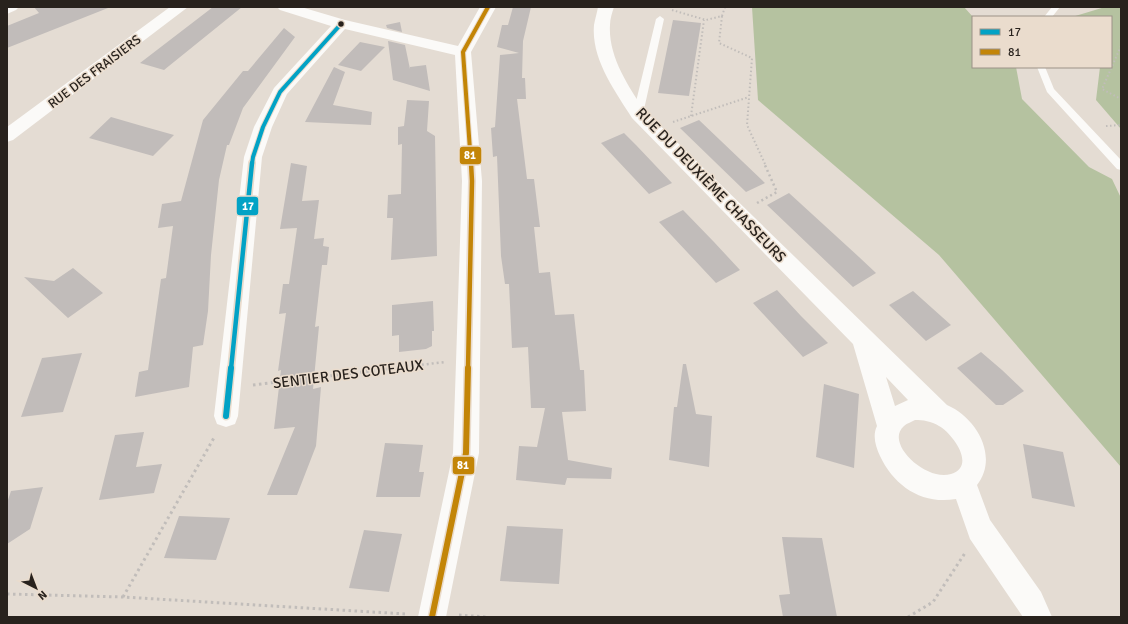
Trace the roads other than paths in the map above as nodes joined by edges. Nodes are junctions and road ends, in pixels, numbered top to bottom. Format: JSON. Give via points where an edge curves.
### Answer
{"nodes":[{"id":1,"x":11,"y":7,"type":"edge"},
{"id":2,"x":180,"y":7,"type":"edge"},
{"id":3,"x":285,"y":7,"type":"edge"},
{"id":4,"x":488,"y":7,"type":"edge"},
{"id":5,"x":606,"y":7,"type":"edge"},
{"id":6,"x":1056,"y":7,"type":"edge"},
{"id":7,"x":7,"y":9,"type":"edge"},
{"id":8,"x":1049,"y":16,"type":"edge"},
{"id":9,"x":660,"y":19,"type":"dead end"},
{"id":10,"x":341,"y":24,"type":"junction"},
{"id":11,"x":463,"y":52,"type":"junction"},
{"id":12,"x":1041,"y":68,"type":"edge"},
{"id":13,"x":638,"y":114,"type":"junction"},
{"id":14,"x":7,"y":136,"type":"edge"},
{"id":15,"x":1121,"y":166,"type":"edge"},
{"id":16,"x":864,"y":340,"type":"junction"},
{"id":17,"x":938,"y":413,"type":"junction"},
{"id":18,"x":226,"y":416,"type":"road end"},
{"id":19,"x":889,"y":426,"type":"junction"},
{"id":20,"x":963,"y":483,"type":"junction"},
{"id":21,"x":432,"y":616,"type":"edge"},
{"id":22,"x":1038,"y":617,"type":"edge"}],
"edges":[{"from":1,"to":7,"type":"street"},
{"from":2,"to":14,"type":"street","name":"RUE DES FRAISIERS"},
{"from":3,"to":10,"type":"street"},
{"from":4,"to":11,"type":"street"},
{"from":5,"to":13,"type":"street","name":"RUE DU DEUXIÈME CHASSEURS","via":[[602,26],[605,50],[620,85]]},
{"from":6,"to":8,"type":"lane"},
{"from":9,"to":13,"type":"lane"},
{"from":10,"to":11,"type":"street"},
{"from":10,"to":18,"type":"street","via":[[280,92],[253,157]]},
{"from":11,"to":21,"type":"street","via":[[472,181],[466,453]]},
{"from":12,"to":15,"type":"lane","via":[[1050,90]]},
{"from":13,"to":16,"type":"street","name":"RUE DU DEUXIÈME CHASSEURS"},
{"from":16,"to":17,"type":"street","name":"RUE DU DEUXIÈME CHASSEURS"},
{"from":16,"to":19,"type":"street","name":"RUE DU DEUXIÈME CHASSEURS"},
{"from":17,"to":19,"type":"street","name":"RUE DU DEUXIÈME CHASSEURS","via":[[913,409],[894,418]]},
{"from":17,"to":20,"type":"street","name":"RUE DU DEUXIÈME CHASSEURS","via":[[961,429],[973,452],[974,465]]},
{"from":19,"to":20,"type":"street","name":"RUE DU DEUXIÈME CHASSEURS","via":[[887,438],[890,450],[897,464],[908,475],[937,488],[951,488]]},
{"from":20,"to":22,"type":"street","via":[[980,529]]}]}
